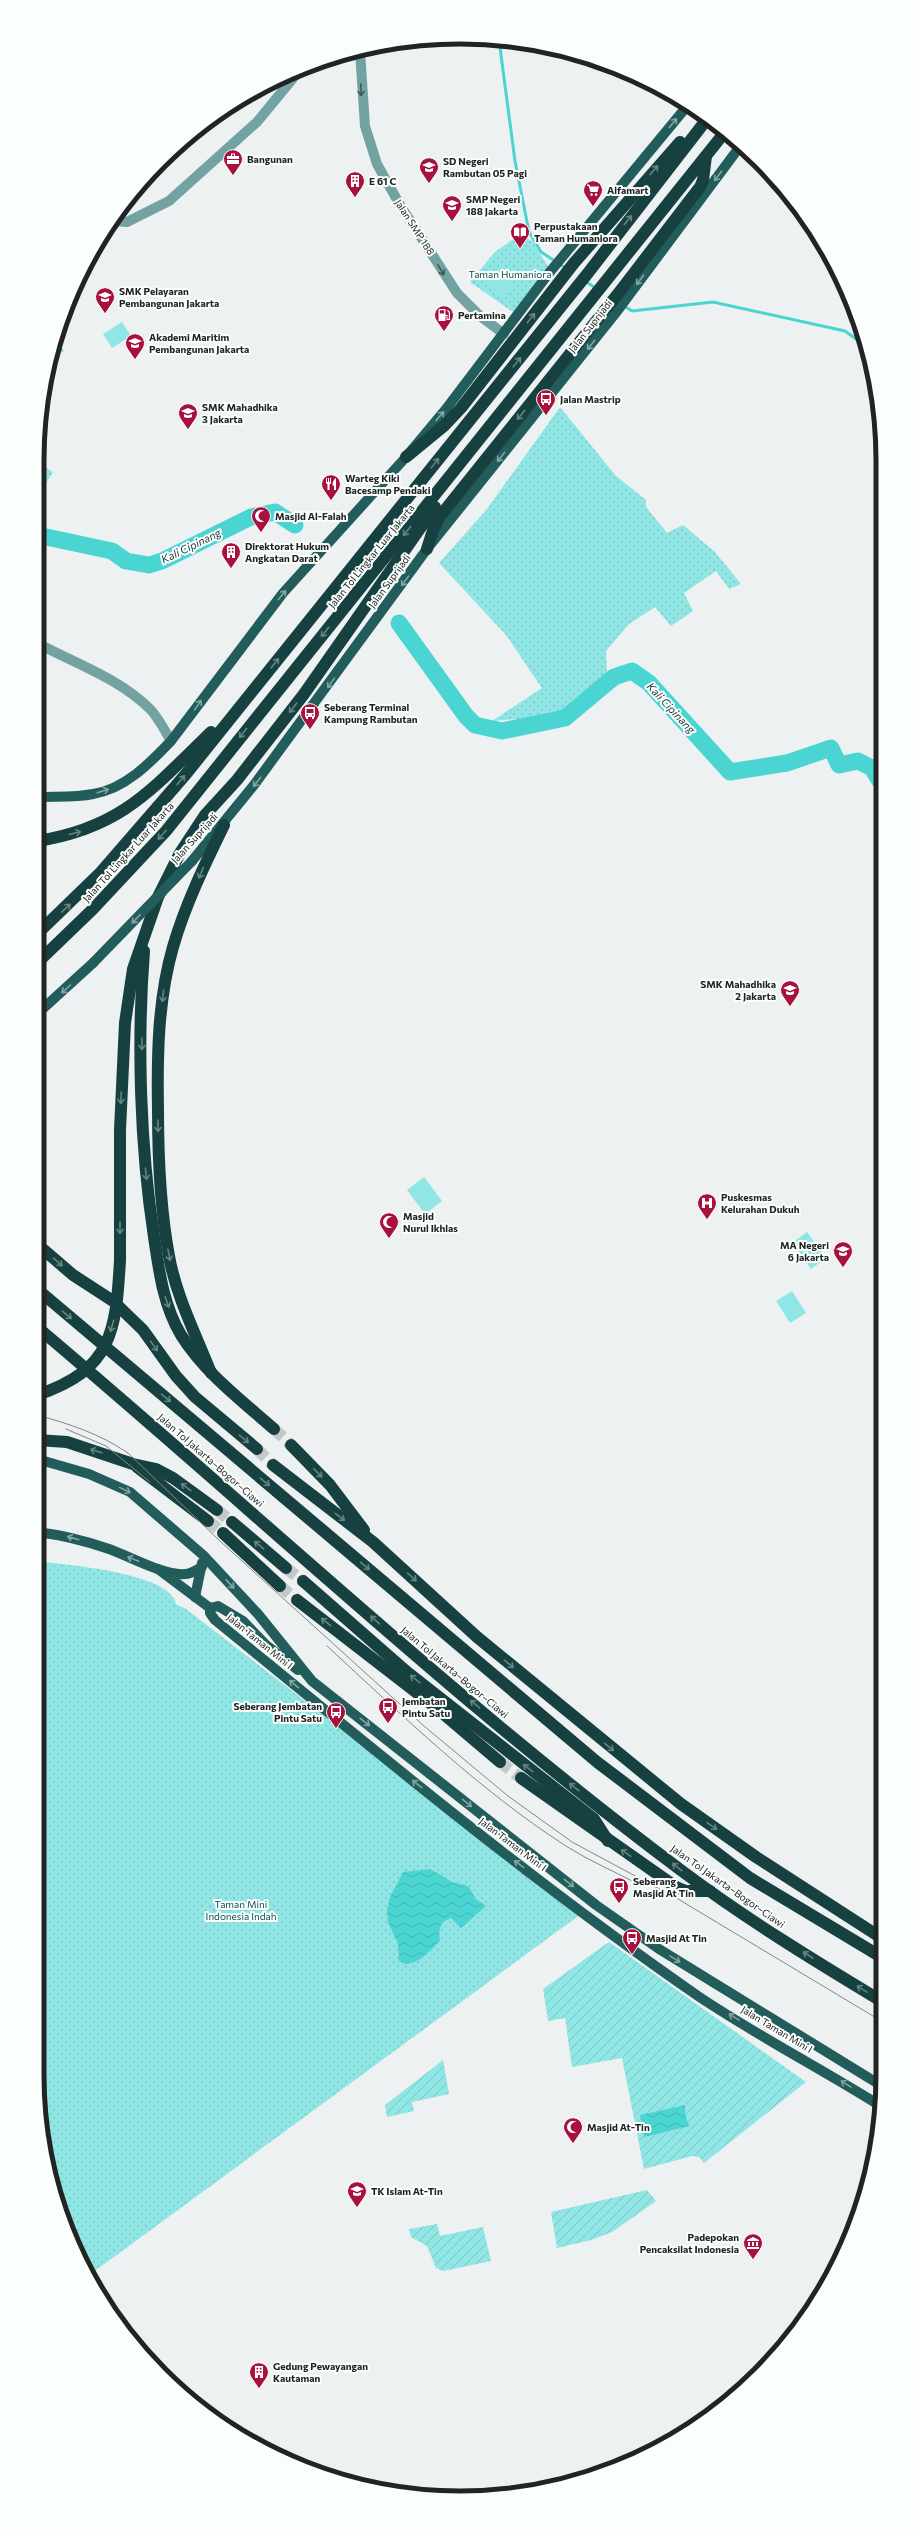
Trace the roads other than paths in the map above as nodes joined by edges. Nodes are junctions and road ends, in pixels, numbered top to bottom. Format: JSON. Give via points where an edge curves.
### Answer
{"nodes":[{"id":1,"x":360,"y":56,"type":"edge"},
{"id":2,"x":293,"y":80,"type":"edge"},
{"id":3,"x":684,"y":110,"type":"edge"},
{"id":4,"x":703,"y":123,"type":"edge"},
{"id":5,"x":698,"y":129,"type":"junction"},
{"id":6,"x":721,"y":137,"type":"edge"},
{"id":7,"x":738,"y":150,"type":"edge"},
{"id":8,"x":706,"y":156,"type":"junction"},
{"id":9,"x":119,"y":221,"type":"edge"},
{"id":10,"x":624,"y":294,"type":"junction"},
{"id":11,"x":504,"y":334,"type":"junction"},
{"id":12,"x":406,"y":457,"type":"junction"},
{"id":13,"x":466,"y":457,"type":"junction"},
{"id":14,"x":428,"y":549,"type":"joint"},
{"id":15,"x":44,"y":646,"type":"edge"},
{"id":16,"x":251,"y":693,"type":"junction"},
{"id":17,"x":171,"y":741,"type":"junction"},
{"id":18,"x":44,"y":797,"type":"edge"},
{"id":19,"x":224,"y":825,"type":"junction"},
{"id":20,"x":44,"y":839,"type":"edge"},
{"id":21,"x":44,"y":927,"type":"edge"},
{"id":22,"x":145,"y":936,"type":"junction"},
{"id":23,"x":44,"y":955,"type":"edge"},
{"id":24,"x":44,"y":1008,"type":"edge"},
{"id":25,"x":44,"y":1250,"type":"dead end"},
{"id":26,"x":44,"y":1295,"type":"edge"},
{"id":27,"x":44,"y":1333,"type":"edge"},
{"id":28,"x":211,"y":1373,"type":"junction"},
{"id":29,"x":44,"y":1392,"type":"edge"},
{"id":30,"x":274,"y":1429,"type":"tunnel mouth"},
{"id":31,"x":44,"y":1440,"type":"edge"},
{"id":32,"x":291,"y":1444,"type":"tunnel mouth"},
{"id":33,"x":257,"y":1449,"type":"tunnel mouth"},
{"id":34,"x":44,"y":1461,"type":"edge"},
{"id":35,"x":133,"y":1464,"type":"junction"},
{"id":36,"x":273,"y":1465,"type":"tunnel mouth"},
{"id":37,"x":217,"y":1510,"type":"tunnel mouth"},
{"id":38,"x":208,"y":1521,"type":"tunnel mouth"},
{"id":39,"x":232,"y":1522,"type":"tunnel mouth"},
{"id":40,"x":44,"y":1533,"type":"edge"},
{"id":41,"x":223,"y":1533,"type":"tunnel mouth"},
{"id":42,"x":373,"y":1542,"type":"junction"},
{"id":43,"x":203,"y":1556,"type":"junction"},
{"id":44,"x":202,"y":1566,"type":"junction"},
{"id":45,"x":286,"y":1568,"type":"tunnel mouth"},
{"id":46,"x":158,"y":1569,"type":"junction"},
{"id":47,"x":302,"y":1581,"type":"tunnel mouth"},
{"id":48,"x":280,"y":1586,"type":"tunnel mouth"},
{"id":49,"x":195,"y":1597,"type":"junction"},
{"id":50,"x":297,"y":1600,"type":"tunnel mouth"},
{"id":51,"x":210,"y":1608,"type":"junction"},
{"id":52,"x":312,"y":1681,"type":"junction"},
{"id":53,"x":500,"y":1762,"type":"tunnel mouth"},
{"id":54,"x":521,"y":1778,"type":"tunnel mouth"},
{"id":55,"x":608,"y":1841,"type":"junction"},
{"id":56,"x":710,"y":1891,"type":"junction"},
{"id":57,"x":876,"y":1934,"type":"edge"},
{"id":58,"x":876,"y":1954,"type":"edge"},
{"id":59,"x":876,"y":1998,"type":"edge"},
{"id":60,"x":876,"y":2082,"type":"edge"},
{"id":61,"x":875,"y":2103,"type":"edge"}],
"edges":[{"from":1,"to":11,"type":"street","name":"Jalan SMP 188","one_way":true,"via":[[365,126],[377,164],[453,287],[480,316]]},
{"from":2,"to":9,"type":"street","via":[[257,122],[169,201],[127,222]]},
{"from":11,"to":3,"type":"main road","one_way":true,"via":[[565,253]]},
{"from":4,"to":5,"type":"highway","name":"Jalan Tol Lingkar Luar Jakarta"},
{"from":12,"to":5,"type":"highway","one_way":true,"via":[[445,425],[461,408],[574,263],[677,144]]},
{"from":16,"to":5,"type":"highway","name":"Jalan Tol Lingkar Luar Jakarta","one_way":true,"via":[[588,274]]},
{"from":6,"to":8,"type":"highway","name":"Jalan Tol Lingkar Luar Jakarta"},
{"from":7,"to":10,"type":"main road","name":"Jalan Suprijadi","one_way":true},
{"from":8,"to":10,"type":"highway","via":[[704,180],[700,187]]},
{"from":8,"to":13,"type":"highway","name":"Jalan Tol Lingkar Luar Jakarta"},
{"from":10,"to":14,"type":"highway","one_way":true,"via":[[441,515],[433,530]]},
{"from":12,"to":11,"type":"main road","one_way":true},
{"from":17,"to":12,"type":"main road","one_way":true,"via":[[283,593]]},
{"from":13,"to":22,"type":"highway","one_way":true,"via":[[435,507],[304,694],[237,780],[205,815],[180,853],[158,897]]},
{"from":13,"to":23,"type":"highway","name":"Jalan Tol Lingkar Luar Jakarta","one_way":true,"via":[[166,831],[93,909]]},
{"from":14,"to":19,"type":"main road","name":"Jalan Suprijadi","one_way":true},
{"from":15,"to":17,"type":"street","via":[[111,679],[134,696],[152,711]]},
{"from":20,"to":16,"type":"highway","one_way":true,"via":[[82,831],[127,810],[162,780]]},
{"from":21,"to":16,"type":"highway","name":"Jalan Tol Lingkar Luar Jakarta","one_way":true,"via":[[129,842]]},
{"from":18,"to":17,"type":"main road","one_way":true,"via":[[93,794],[116,787],[152,760]]},
{"from":19,"to":24,"type":"main road","name":"Jalan Suprijadi","one_way":true,"bridge":true,"via":[[93,963]]},
{"from":19,"to":28,"type":"highway","one_way":true,"via":[[204,864],[172,948],[164,987],[159,1033],[158,1160],[169,1257],[178,1288]]},
{"from":22,"to":28,"type":"highway","one_way":true,"via":[[141,991],[142,1113],[156,1250],[162,1286],[174,1321],[192,1351]]},
{"from":22,"to":29,"type":"highway","one_way":true,"bridge":true,"via":[[133,969],[124,1022],[120,1130],[120,1260],[113,1326],[104,1348],[92,1365],[77,1378]]},
{"from":25,"to":33,"type":"highway","one_way":true,"via":[[73,1275],[113,1301],[143,1330],[176,1376],[195,1397]]},
{"from":26,"to":58,"type":"highway","name":"Jalan Tol Jakarta–Bogor–Ciawi","one_way":true,"via":[[597,1762],[750,1878]]},
{"from":56,"to":27,"type":"highway","name":"Jalan Tol Jakarta–Bogor–Ciawi","one_way":true,"via":[[573,1786],[375,1621],[190,1457]]},
{"from":28,"to":30,"type":"highway"},
{"from":35,"to":31,"type":"highway","one_way":true,"via":[[67,1442]]},
{"from":32,"to":42,"type":"highway","one_way":true,"via":[[330,1485]]},
{"from":34,"to":43,"type":"main road","name":"Jalan Taman Mini I","one_way":true,"via":[[89,1474],[130,1492]]},
{"from":37,"to":35,"type":"highway","one_way":true,"via":[[173,1478],[156,1469]]},
{"from":35,"to":38,"type":"highway"},
{"from":36,"to":42,"type":"highway","one_way":true},
{"from":45,"to":39,"type":"highway","one_way":true},
{"from":46,"to":40,"type":"main road","one_way":true,"via":[[94,1544]]},
{"from":41,"to":48,"type":"highway"},
{"from":42,"to":57,"type":"highway","one_way":true,"via":[[477,1637],[681,1804],[756,1857]]},
{"from":43,"to":44,"type":"main road"},
{"from":43,"to":52,"type":"main road","name":"Jalan Taman Mini I","one_way":true,"via":[[258,1614]]},
{"from":44,"to":46,"type":"main road","via":[[192,1573],[184,1574]]},
{"from":44,"to":49,"type":"main road"},
{"from":46,"to":49,"type":"main road","name":"Jalan Taman Mini I"},
{"from":55,"to":47,"type":"highway","one_way":true,"via":[[594,1819],[407,1672]]},
{"from":49,"to":51,"type":"main road","name":"Jalan Taman Mini I"},
{"from":53,"to":50,"type":"highway","one_way":true,"via":[[434,1706]]},
{"from":51,"to":52,"type":"main road","via":[[218,1606],[229,1611],[266,1645]]},
{"from":61,"to":51,"type":"main road","name":"Jalan Taman Mini I","one_way":true,"via":[[700,1997],[587,1915],[485,1838],[215,1620]]},
{"from":52,"to":60,"type":"main road","name":"Jalan Taman Mini I","one_way":true,"via":[[596,1905],[659,1949]]},
{"from":54,"to":55,"type":"highway"},
{"from":56,"to":55,"type":"highway","one_way":true,"via":[[676,1887]]},
{"from":59,"to":56,"type":"highway","name":"Jalan Tol Jakarta–Bogor–Ciawi","one_way":true}]}
